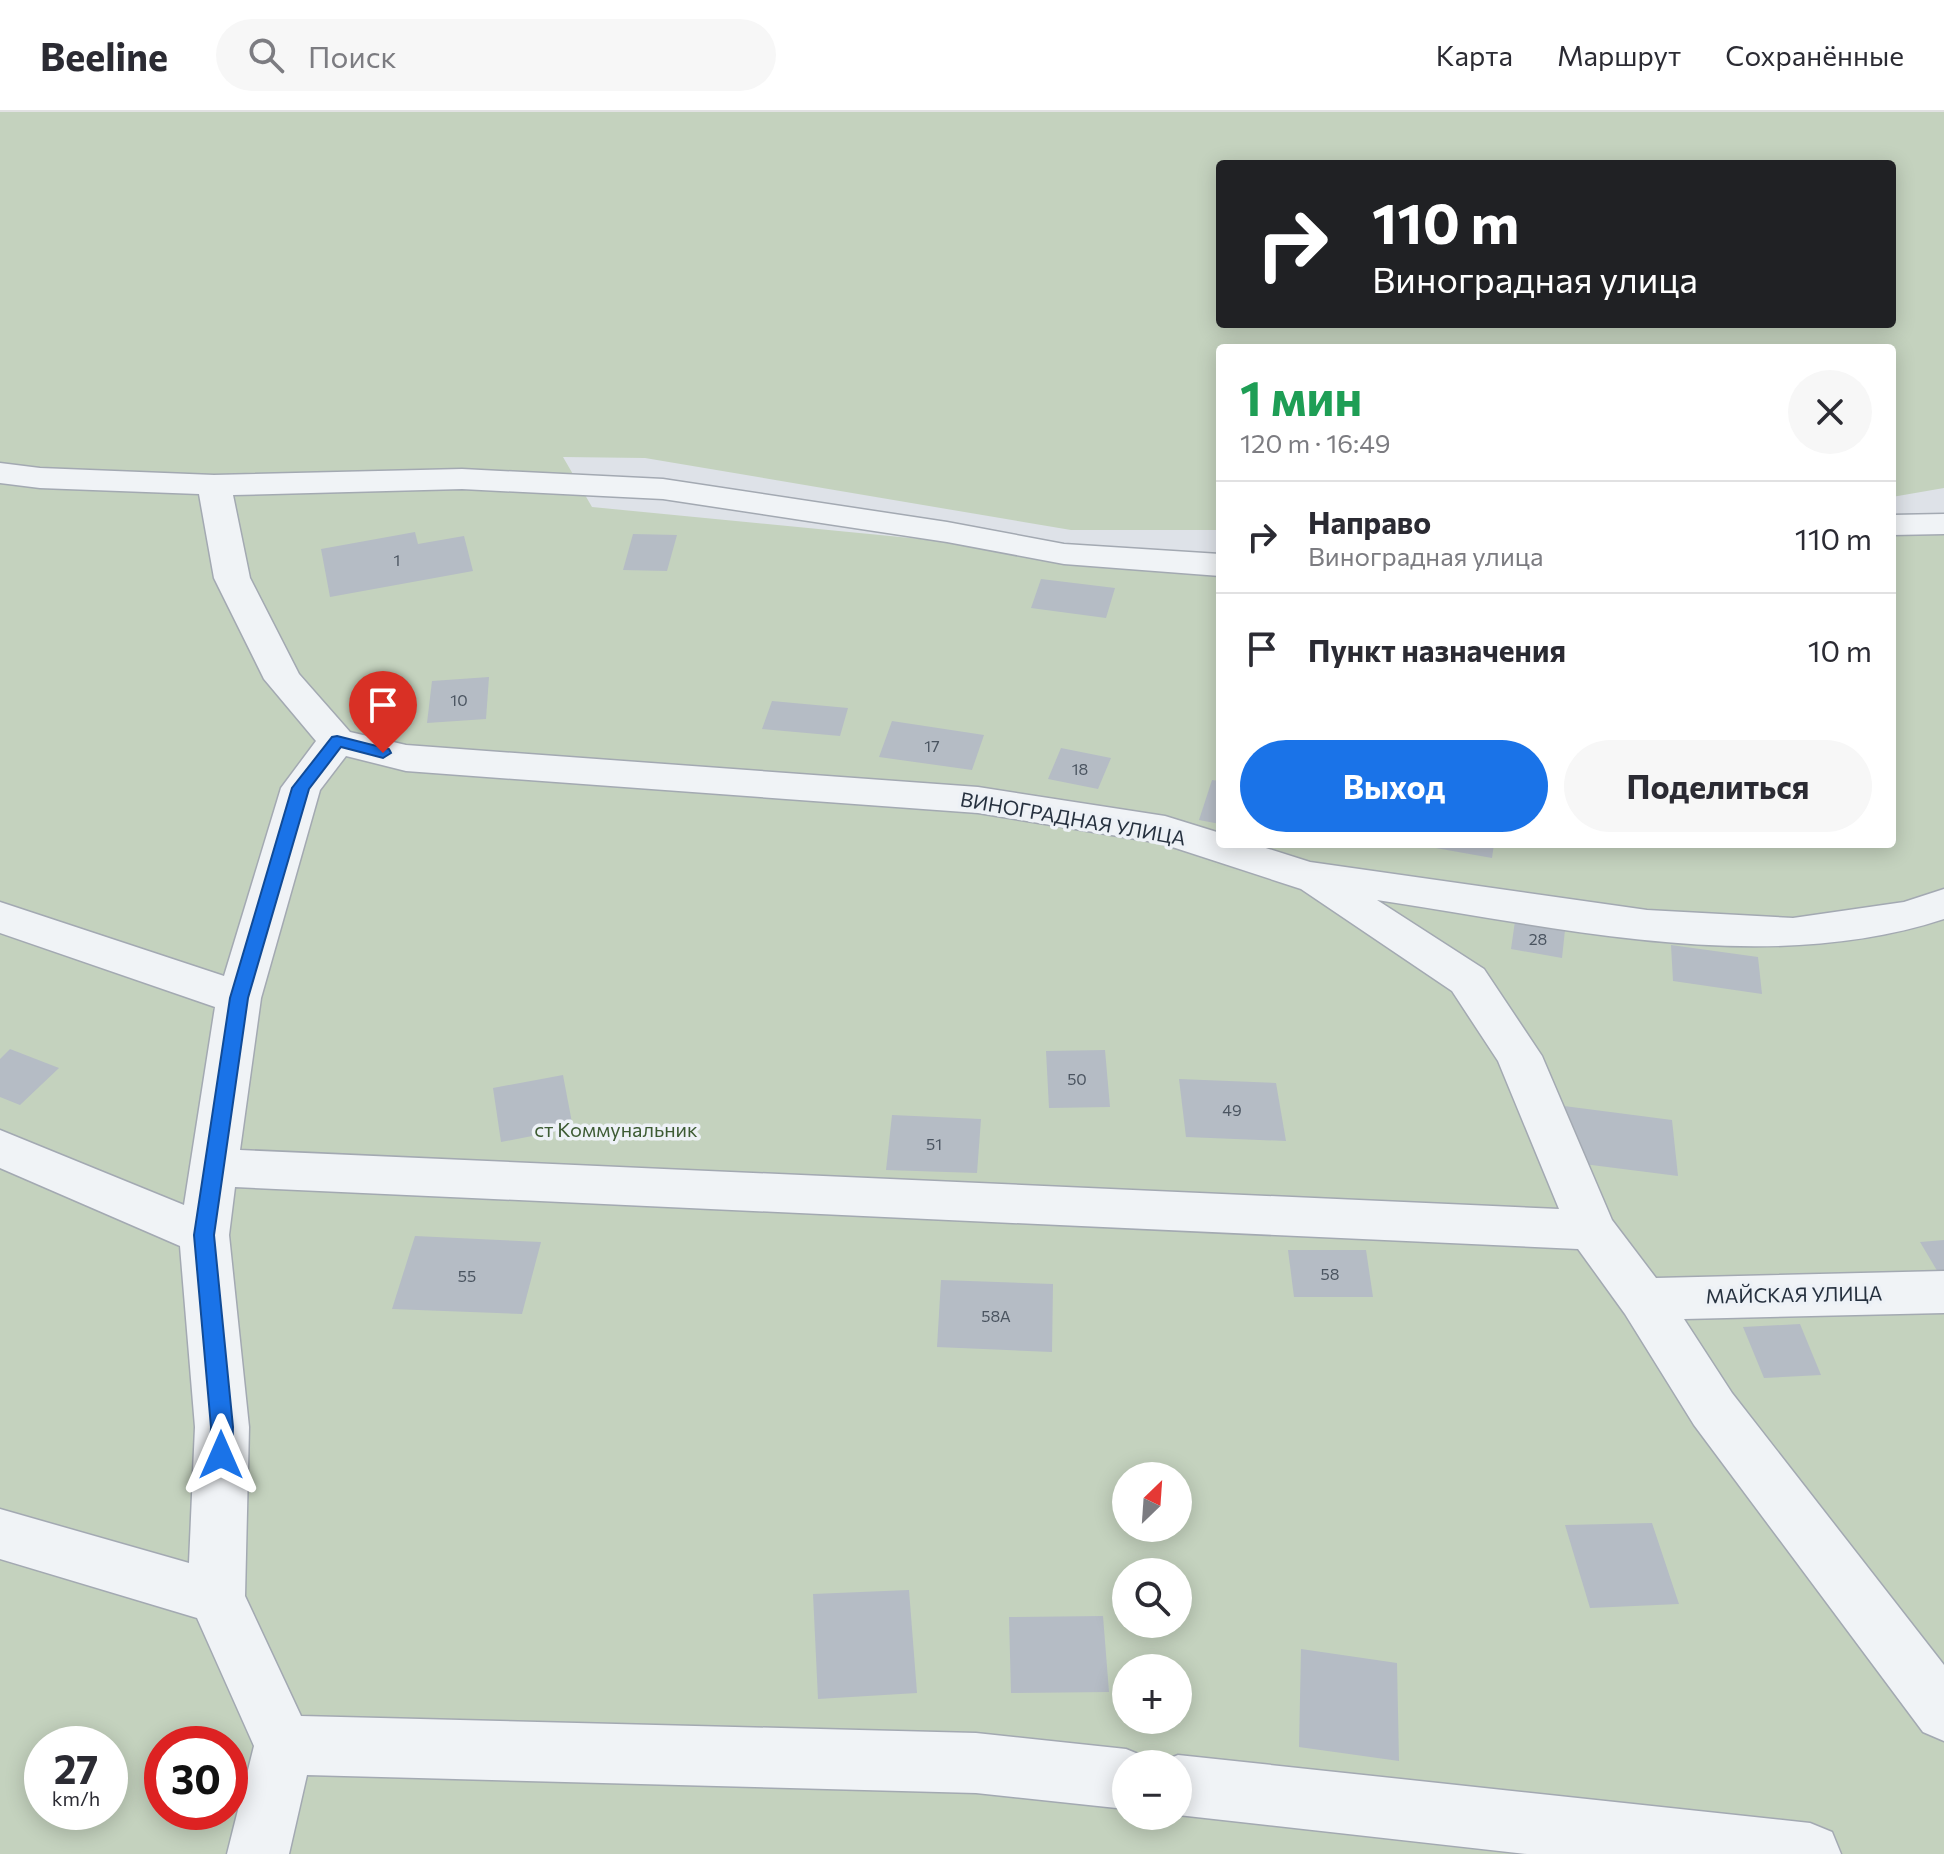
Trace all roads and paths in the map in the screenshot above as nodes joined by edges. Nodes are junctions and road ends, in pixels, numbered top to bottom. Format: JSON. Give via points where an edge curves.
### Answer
{"nodes":[{"id":1,"x":0,"y":473,"type":"edge"},
{"id":2,"x":214,"y":485,"type":"junction"},
{"id":3,"x":1944,"y":524,"type":"edge"},
{"id":4,"x":1896,"y":525,"type":"edge"},
{"id":5,"x":1216,"y":565,"type":"edge"},
{"id":6,"x":337,"y":741,"type":"junction"},
{"id":7,"x":1216,"y":847,"type":"edge"},
{"id":8,"x":1221,"y":848,"type":"edge"},
{"id":9,"x":1307,"y":876,"type":"junction"},
{"id":10,"x":1944,"y":904,"type":"edge"},
{"id":11,"x":0,"y":917,"type":"edge"},
{"id":12,"x":239,"y":998,"type":"junction"},
{"id":13,"x":0,"y":1148,"type":"edge"},
{"id":14,"x":212,"y":1167,"type":"junction"},
{"id":15,"x":1592,"y":1230,"type":"junction"},
{"id":16,"x":204,"y":1235,"type":"junction"},
{"id":17,"x":1944,"y":1292,"type":"edge"},
{"id":18,"x":1643,"y":1299,"type":"junction"},
{"id":19,"x":0,"y":1534,"type":"edge"},
{"id":20,"x":216,"y":1597,"type":"junction"},
{"id":21,"x":1944,"y":1712,"type":"edge"},
{"id":22,"x":284,"y":1745,"type":"junction"},
{"id":23,"x":1112,"y":1778,"type":"edge"},
{"id":24,"x":1192,"y":1787,"type":"edge"},
{"id":25,"x":258,"y":1854,"type":"edge"},
{"id":26,"x":1810,"y":1854,"type":"edge"}],
"edges":[{"from":1,"to":2,"type":"street"},
{"from":2,"to":5,"type":"street","via":[[462,479],[663,489],[1064,554]]},
{"from":2,"to":6,"type":"street","via":[[232,578],[283,679]]},
{"from":3,"to":4,"type":"street"},
{"from":6,"to":7,"type":"street","name":"ВИНОГРАДНАЯ УЛИЦА","via":[[406,758],[978,800],[1165,830]]},
{"from":6,"to":12,"type":"street","via":[[301,788]]},
{"from":8,"to":9,"type":"street","name":"ВИНОГРАДНАЯ УЛИЦА"},
{"from":9,"to":10,"type":"street","name":"ВИНОГРАДНАЯ УЛИЦА","via":[[1647,925],[1793,933],[1907,916]]},
{"from":9,"to":15,"type":"street","via":[[1468,980],[1519,1056]]},
{"from":11,"to":12,"type":"street"},
{"from":12,"to":14,"type":"street"},
{"from":13,"to":16,"type":"street"},
{"from":14,"to":15,"type":"street"},
{"from":14,"to":16,"type":"street"},
{"from":15,"to":18,"type":"street"},
{"from":16,"to":20,"type":"street","via":[[222,1427]]},
{"from":17,"to":18,"type":"street","name":"МАЙСКАЯ УЛИЦА"},
{"from":18,"to":21,"type":"street","via":[[1713,1409]]},
{"from":19,"to":20,"type":"street"},
{"from":20,"to":22,"type":"street"},
{"from":22,"to":23,"type":"street","via":[[976,1763]]},
{"from":22,"to":25,"type":"street"},
{"from":24,"to":26,"type":"street"}]}
